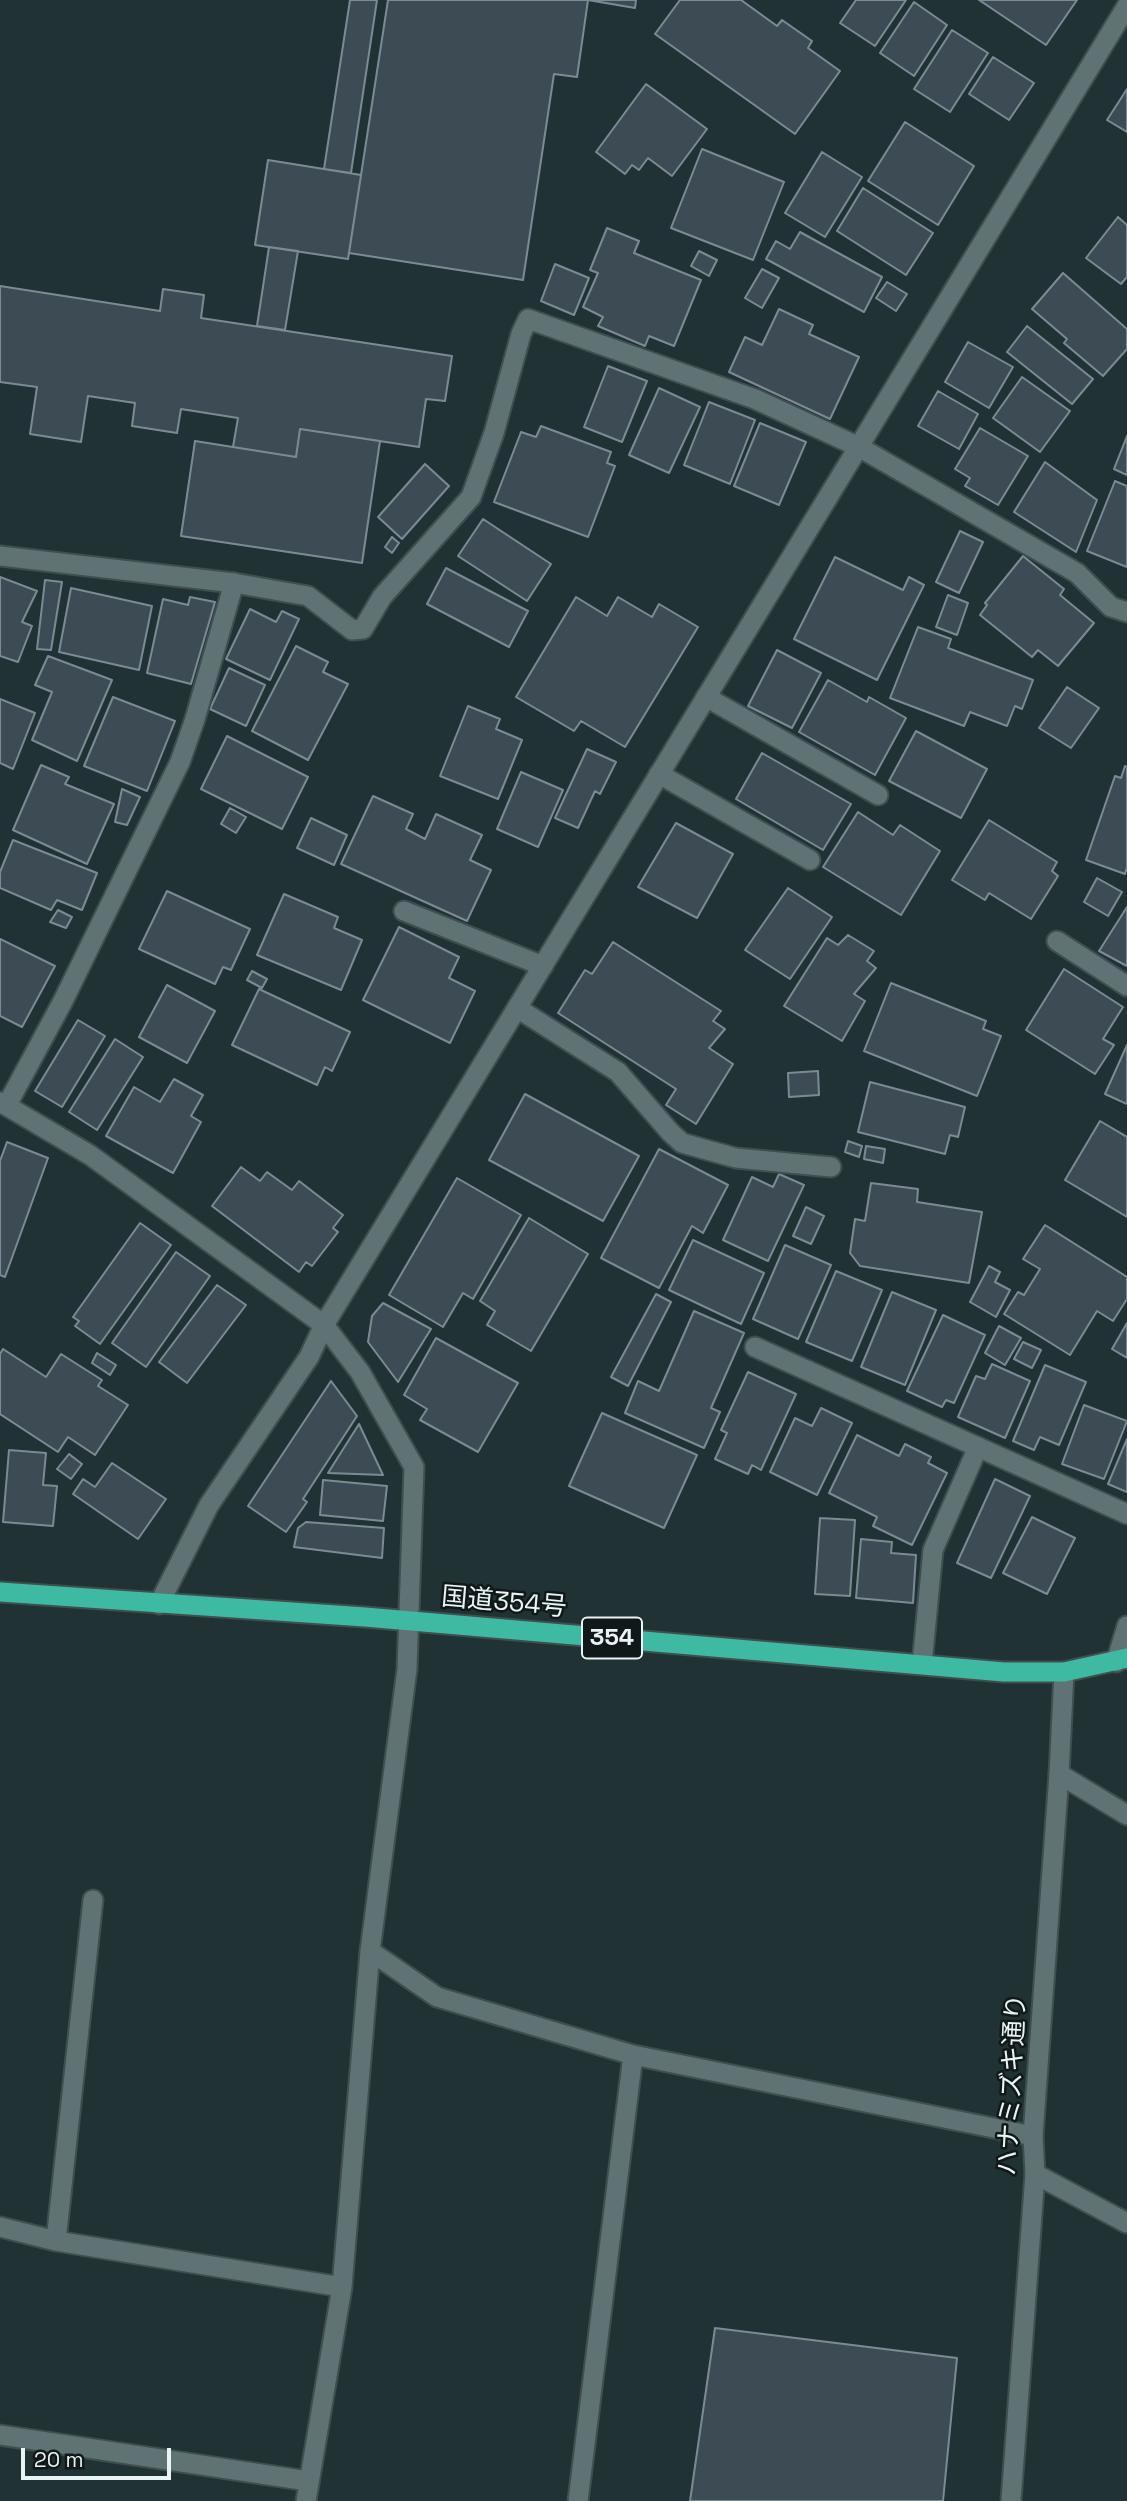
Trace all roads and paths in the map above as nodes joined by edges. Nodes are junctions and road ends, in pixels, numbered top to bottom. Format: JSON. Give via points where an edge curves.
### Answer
{"nodes":[{"id":1,"x":1127,"y":6,"type":"edge"},
{"id":2,"x":859,"y":447,"type":"junction"},
{"id":3,"x":0,"y":556,"type":"edge"},
{"id":4,"x":234,"y":583,"type":"junction"},
{"id":5,"x":1127,"y":612,"type":"edge"},
{"id":6,"x":706,"y":697,"type":"junction"},
{"id":7,"x":659,"y":774,"type":"junction"},
{"id":8,"x":878,"y":795,"type":"dead end"},
{"id":9,"x":810,"y":860,"type":"dead end"},
{"id":10,"x":404,"y":911,"type":"dead end"},
{"id":11,"x":1057,"y":941,"type":"dead end"},
{"id":12,"x":543,"y":966,"type":"junction"},
{"id":13,"x":1127,"y":986,"type":"edge"},
{"id":14,"x":517,"y":1008,"type":"junction"},
{"id":15,"x":3,"y":1104,"type":"edge"},
{"id":16,"x":831,"y":1167,"type":"dead end"},
{"id":17,"x":324,"y":1325,"type":"junction"},
{"id":18,"x":755,"y":1347,"type":"dead end"},
{"id":19,"x":978,"y":1447,"type":"junction"},
{"id":20,"x":1127,"y":1514,"type":"edge"},
{"id":21,"x":0,"y":1592,"type":"edge"},
{"id":22,"x":159,"y":1604,"type":"junction"},
{"id":23,"x":410,"y":1622,"type":"junction"},
{"id":24,"x":1127,"y":1626,"type":"edge"},
{"id":25,"x":1121,"y":1660,"type":"edge"},
{"id":26,"x":922,"y":1664,"type":"junction"},
{"id":27,"x":1064,"y":1672,"type":"junction"},
{"id":28,"x":1059,"y":1774,"type":"junction"},
{"id":29,"x":1127,"y":1815,"type":"edge"},
{"id":30,"x":93,"y":1900,"type":"dead end"},
{"id":31,"x":370,"y":1951,"type":"junction"},
{"id":32,"x":633,"y":2055,"type":"junction"},
{"id":33,"x":1033,"y":2136,"type":"junction"},
{"id":34,"x":1035,"y":2174,"type":"junction"},
{"id":35,"x":1127,"y":2223,"type":"edge"},
{"id":36,"x":0,"y":2227,"type":"edge"},
{"id":37,"x":56,"y":2241,"type":"junction"},
{"id":38,"x":342,"y":2287,"type":"junction"},
{"id":39,"x":0,"y":2435,"type":"edge"},
{"id":40,"x":308,"y":2481,"type":"junction"},
{"id":41,"x":306,"y":2501,"type":"edge"},
{"id":42,"x":578,"y":2501,"type":"edge"},
{"id":43,"x":1012,"y":2501,"type":"edge"}],
"edges":[{"from":1,"to":2,"type":"street"},
{"from":2,"to":4,"type":"street","via":[[755,399],[528,319],[471,497],[383,597],[363,629],[352,630],[308,596]]},
{"from":2,"to":5,"type":"street","via":[[1077,573],[1111,607]]},
{"from":2,"to":6,"type":"street"},
{"from":3,"to":4,"type":"street"},
{"from":4,"to":15,"type":"street","via":[[180,762],[63,1001]]},
{"from":6,"to":7,"type":"street"},
{"from":6,"to":8,"type":"street"},
{"from":7,"to":9,"type":"street"},
{"from":7,"to":12,"type":"street"},
{"from":10,"to":12,"type":"street"},
{"from":11,"to":13,"type":"street"},
{"from":12,"to":14,"type":"street"},
{"from":14,"to":16,"type":"street","via":[[618,1072],[682,1143],[736,1158]]},
{"from":14,"to":17,"type":"street"},
{"from":15,"to":17,"type":"street","via":[[90,1155]]},
{"from":17,"to":22,"type":"street","via":[[309,1357],[209,1505]]},
{"from":17,"to":23,"type":"street","via":[[360,1372],[414,1467]]},
{"from":18,"to":19,"type":"street"},
{"from":19,"to":20,"type":"street"},
{"from":19,"to":26,"type":"street","via":[[933,1549]]},
{"from":21,"to":22,"type":"highway","name":"国道354号","number":"354"},
{"from":22,"to":23,"type":"highway","name":"国道354号","number":"354"},
{"from":23,"to":26,"type":"highway","name":"国道354号","number":"354"},
{"from":23,"to":31,"type":"street"},
{"from":24,"to":25,"type":"street"},
{"from":25,"to":27,"type":"highway","name":"国道354号","number":"354"},
{"from":26,"to":27,"type":"highway","name":"国道354号","number":"354"},
{"from":27,"to":28,"type":"street","name":"ハナミズキ通り"},
{"from":28,"to":29,"type":"street"},
{"from":28,"to":33,"type":"street","name":"ハナミズキ通り"},
{"from":30,"to":37,"type":"street"},
{"from":31,"to":32,"type":"street","via":[[437,1997]]},
{"from":31,"to":38,"type":"street"},
{"from":32,"to":33,"type":"street"},
{"from":32,"to":42,"type":"street"},
{"from":33,"to":34,"type":"street","name":"ハナミズキ通り"},
{"from":34,"to":35,"type":"street"},
{"from":34,"to":43,"type":"street","name":"ハナミズキ通り"},
{"from":36,"to":37,"type":"street"},
{"from":37,"to":38,"type":"street"},
{"from":38,"to":40,"type":"street"},
{"from":39,"to":40,"type":"street"},
{"from":40,"to":41,"type":"street"}]}
